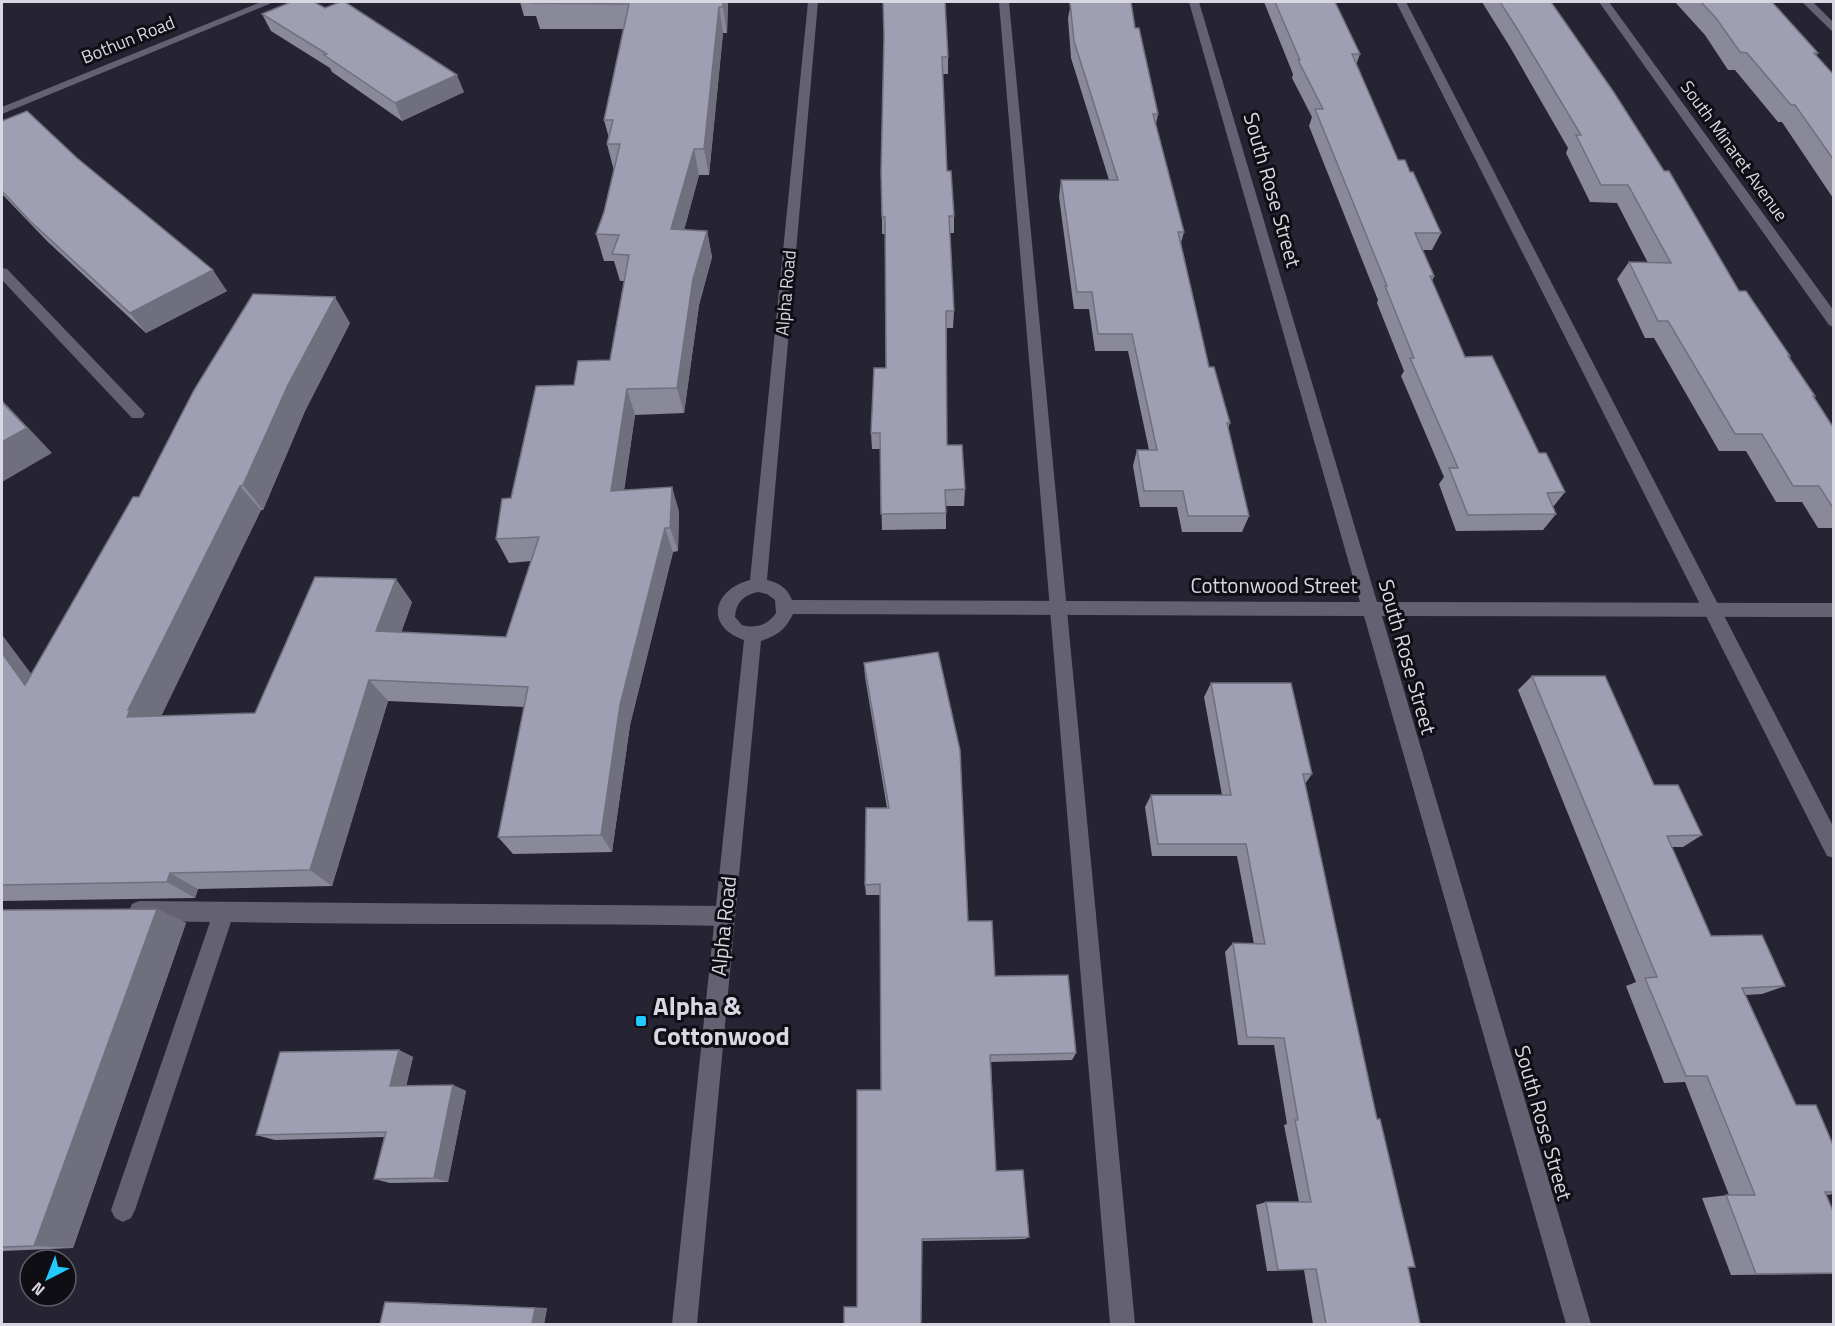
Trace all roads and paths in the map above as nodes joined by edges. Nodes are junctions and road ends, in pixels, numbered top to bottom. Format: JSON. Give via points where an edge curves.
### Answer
{"nodes":[{"id":1,"x":269,"y":2,"type":"edge"},
{"id":2,"x":813,"y":2,"type":"edge"},
{"id":3,"x":1004,"y":2,"type":"edge"},
{"id":4,"x":1194,"y":2,"type":"edge"},
{"id":5,"x":1401,"y":2,"type":"edge"},
{"id":6,"x":1604,"y":2,"type":"edge"},
{"id":7,"x":1807,"y":2,"type":"edge"},
{"id":8,"x":1833,"y":30,"type":"edge"},
{"id":9,"x":2,"y":111,"type":"edge"},
{"id":10,"x":2,"y":272,"type":"edge"},
{"id":11,"x":1833,"y":322,"type":"edge"},
{"id":12,"x":137,"y":414,"type":"dead end"},
{"id":13,"x":758,"y":585,"type":"junction"},
{"id":14,"x":786,"y":607,"type":"junction"},
{"id":15,"x":1058,"y":608,"type":"junction"},
{"id":16,"x":1370,"y":609,"type":"junction"},
{"id":17,"x":1833,"y":610,"type":"edge"},
{"id":18,"x":1712,"y":611,"type":"junction"},
{"id":19,"x":753,"y":634,"type":"junction"},
{"id":20,"x":1833,"y":849,"type":"edge"},
{"id":21,"x":122,"y":911,"type":"edge"},
{"id":22,"x":224,"y":911,"type":"junction"},
{"id":23,"x":725,"y":916,"type":"junction"},
{"id":24,"x":123,"y":1210,"type":"dead end"},
{"id":25,"x":684,"y":1324,"type":"edge"},
{"id":26,"x":1123,"y":1324,"type":"edge"},
{"id":27,"x":1579,"y":1324,"type":"edge"}],
"edges":[{"from":1,"to":9,"type":"street","name":"Bothun Road"},
{"from":2,"to":13,"type":"street","name":"Alpha Road"},
{"from":3,"to":15,"type":"street"},
{"from":4,"to":16,"type":"street","name":"South Rose Street"},
{"from":5,"to":18,"type":"street"},
{"from":6,"to":11,"type":"street","name":"South Minaret Avenue"},
{"from":7,"to":8,"type":"street"},
{"from":10,"to":12,"type":"street"},
{"from":13,"to":14,"type":"street","via":[[774,589]]},
{"from":13,"to":19,"type":"street","via":[[741,590],[726,609],[726,617],[736,630]]},
{"from":14,"to":15,"type":"street","name":"Cottonwood Street"},
{"from":14,"to":19,"type":"street","via":[[773,629]]},
{"from":15,"to":16,"type":"street","name":"Cottonwood Street"},
{"from":15,"to":26,"type":"street"},
{"from":16,"to":18,"type":"street","name":"Cottonwood Street"},
{"from":16,"to":27,"type":"street","name":"South Rose Street"},
{"from":17,"to":18,"type":"street","name":"Cottonwood Street"},
{"from":18,"to":20,"type":"street"},
{"from":19,"to":23,"type":"street","name":"Alpha Road"},
{"from":21,"to":22,"type":"street"},
{"from":22,"to":23,"type":"street"},
{"from":22,"to":24,"type":"street"},
{"from":23,"to":25,"type":"street","name":"Alpha Road"}]}
